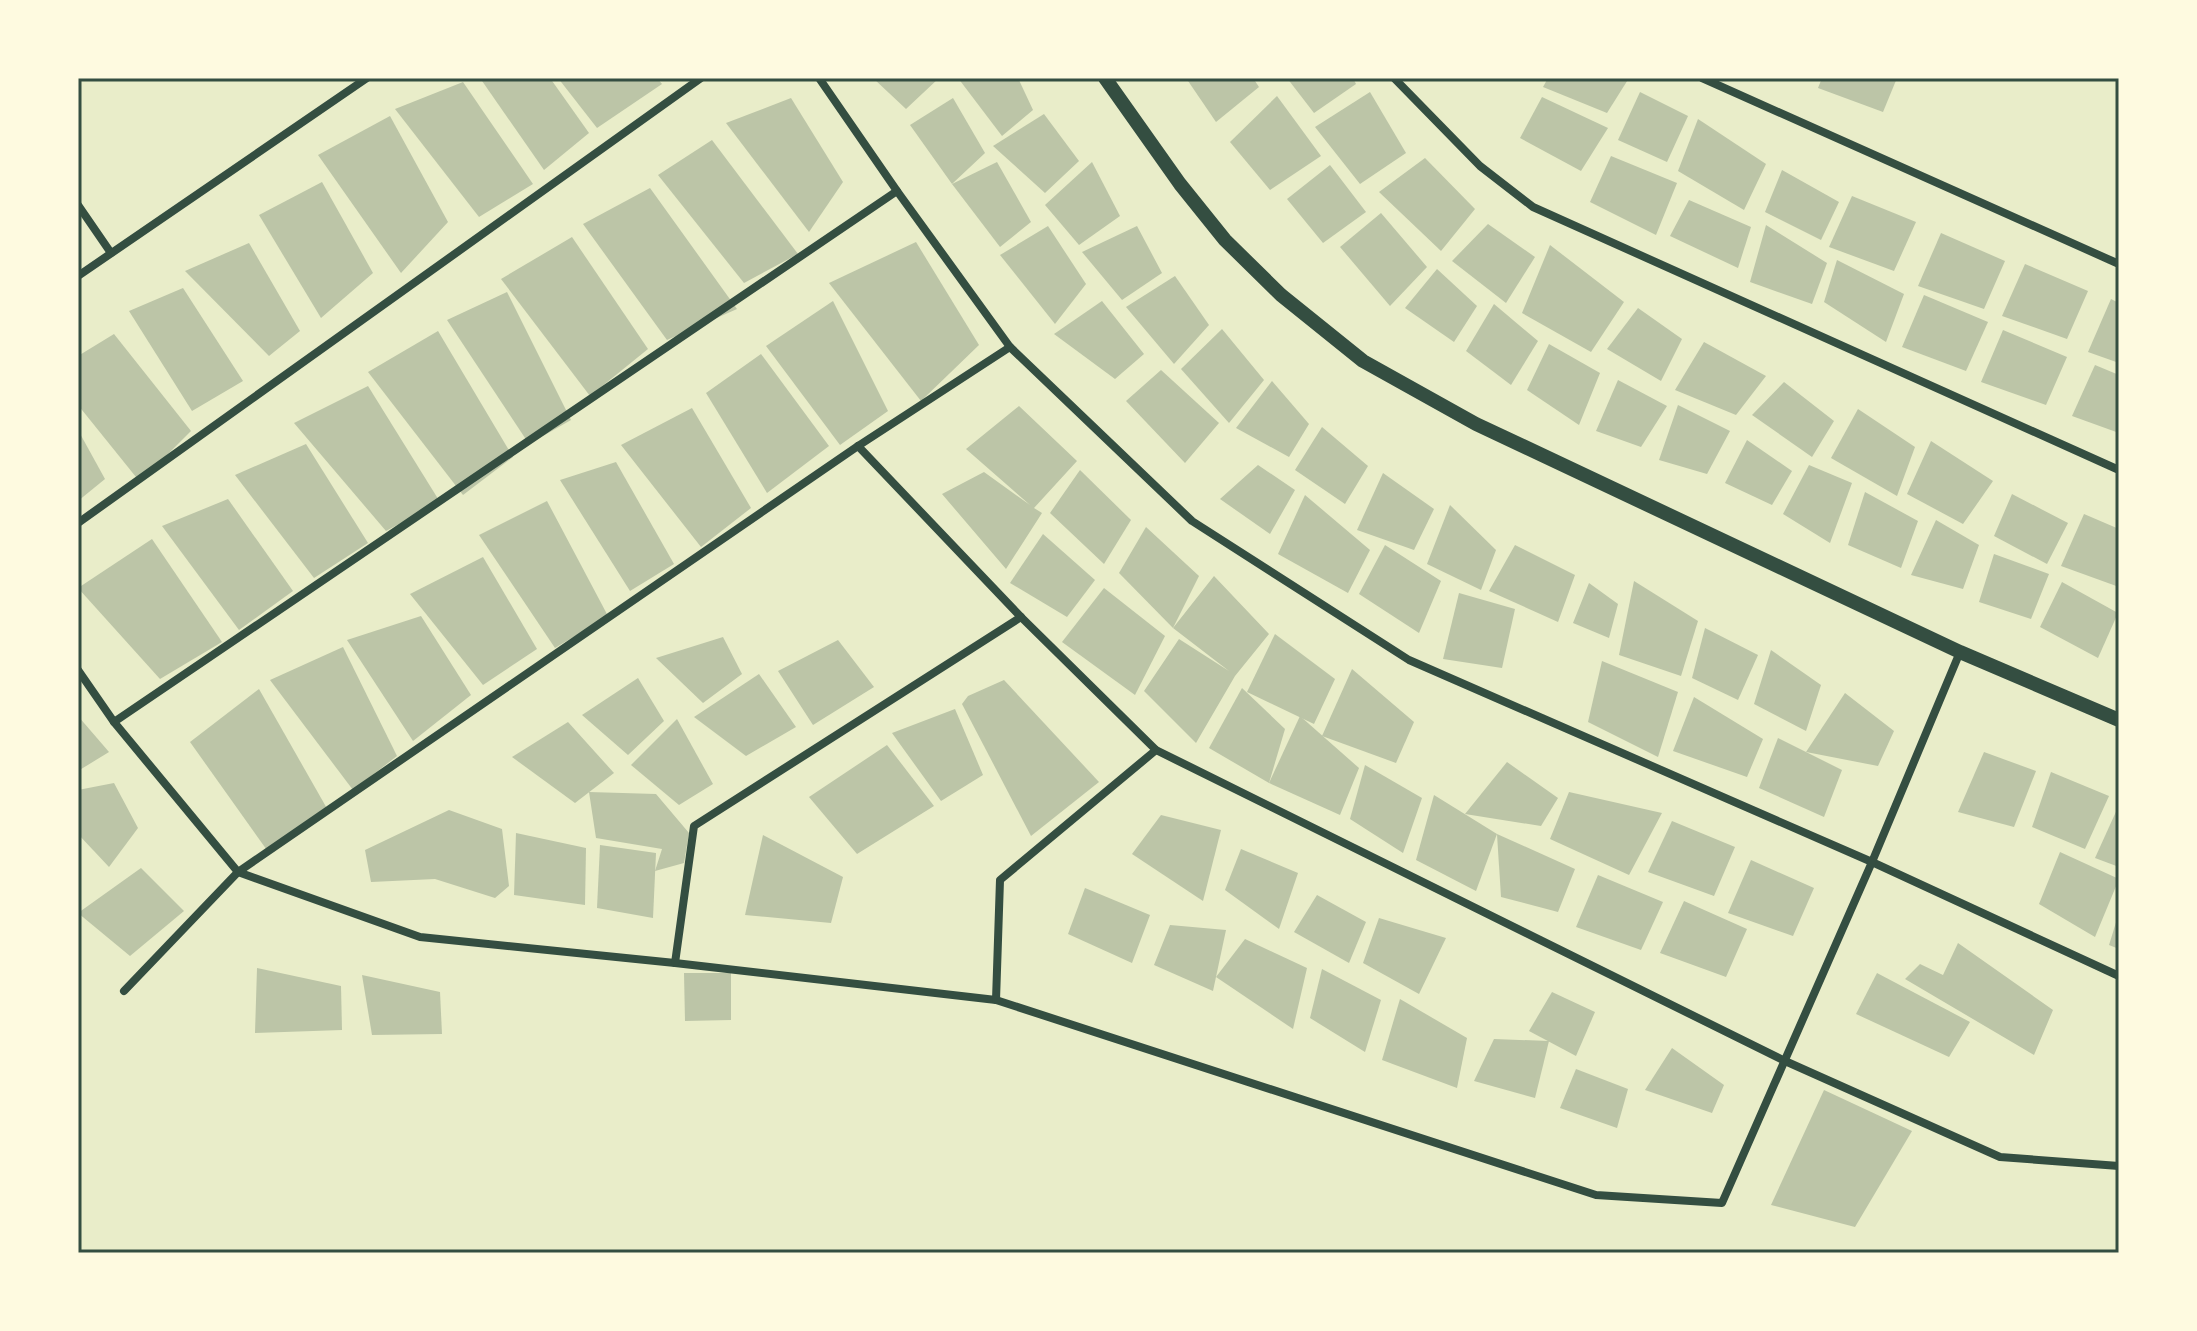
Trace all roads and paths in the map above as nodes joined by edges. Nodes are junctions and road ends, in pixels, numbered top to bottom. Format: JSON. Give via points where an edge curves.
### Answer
{"nodes":[{"id":1,"x":367,"y":78,"type":"edge"},
{"id":2,"x":701,"y":78,"type":"edge"},
{"id":3,"x":819,"y":78,"type":"edge"},
{"id":4,"x":1105,"y":78,"type":"edge"},
{"id":5,"x":1394,"y":78,"type":"edge"},
{"id":6,"x":1702,"y":78,"type":"edge"},
{"id":7,"x":897,"y":191,"type":"junction"},
{"id":8,"x":78,"y":205,"type":"edge"},
{"id":9,"x":111,"y":253,"type":"junction"},
{"id":10,"x":2119,"y":264,"type":"edge"},
{"id":11,"x":78,"y":276,"type":"edge"},
{"id":12,"x":1010,"y":347,"type":"junction"},
{"id":13,"x":858,"y":446,"type":"junction"},
{"id":14,"x":2119,"y":470,"type":"edge"},
{"id":15,"x":78,"y":523,"type":"edge"},
{"id":16,"x":1021,"y":617,"type":"junction"},
{"id":17,"x":1960,"y":652,"type":"junction"},
{"id":18,"x":78,"y":670,"type":"edge"},
{"id":19,"x":2119,"y":720,"type":"edge"},
{"id":20,"x":114,"y":722,"type":"junction"},
{"id":21,"x":1156,"y":750,"type":"junction"},
{"id":22,"x":1872,"y":862,"type":"junction"},
{"id":23,"x":238,"y":872,"type":"junction"},
{"id":24,"x":675,"y":963,"type":"junction"},
{"id":25,"x":2119,"y":976,"type":"edge"},
{"id":26,"x":124,"y":991,"type":"dead end"},
{"id":27,"x":996,"y":1000,"type":"junction"},
{"id":28,"x":1785,"y":1061,"type":"junction"},
{"id":29,"x":2119,"y":1166,"type":"edge"}],
"edges":[{"from":1,"to":9,"type":"street"},
{"from":2,"to":15,"type":"street"},
{"from":3,"to":7,"type":"street"},
{"from":4,"to":17,"type":"street","via":[[1225,240],[1281,295],[1363,361],[1476,424]]},
{"from":5,"to":14,"type":"street","via":[[1480,166],[1533,207]]},
{"from":6,"to":10,"type":"street"},
{"from":7,"to":12,"type":"street"},
{"from":7,"to":20,"type":"street"},
{"from":8,"to":9,"type":"street"},
{"from":9,"to":11,"type":"street"},
{"from":12,"to":13,"type":"street"},
{"from":12,"to":22,"type":"street","via":[[1192,521],[1409,660]]},
{"from":13,"to":16,"type":"street"},
{"from":13,"to":23,"type":"street"},
{"from":16,"to":21,"type":"street"},
{"from":16,"to":24,"type":"street","via":[[694,826]]},
{"from":17,"to":19,"type":"street"},
{"from":17,"to":22,"type":"street"},
{"from":18,"to":20,"type":"street"},
{"from":20,"to":23,"type":"street"},
{"from":21,"to":27,"type":"street","via":[[1000,880]]},
{"from":21,"to":28,"type":"street"},
{"from":22,"to":25,"type":"street"},
{"from":22,"to":28,"type":"street"},
{"from":23,"to":24,"type":"street","via":[[420,937]]},
{"from":23,"to":26,"type":"street"},
{"from":24,"to":27,"type":"street"},
{"from":27,"to":28,"type":"street","via":[[1596,1195],[1722,1203]]},
{"from":28,"to":29,"type":"street","via":[[2000,1157]]}]}
